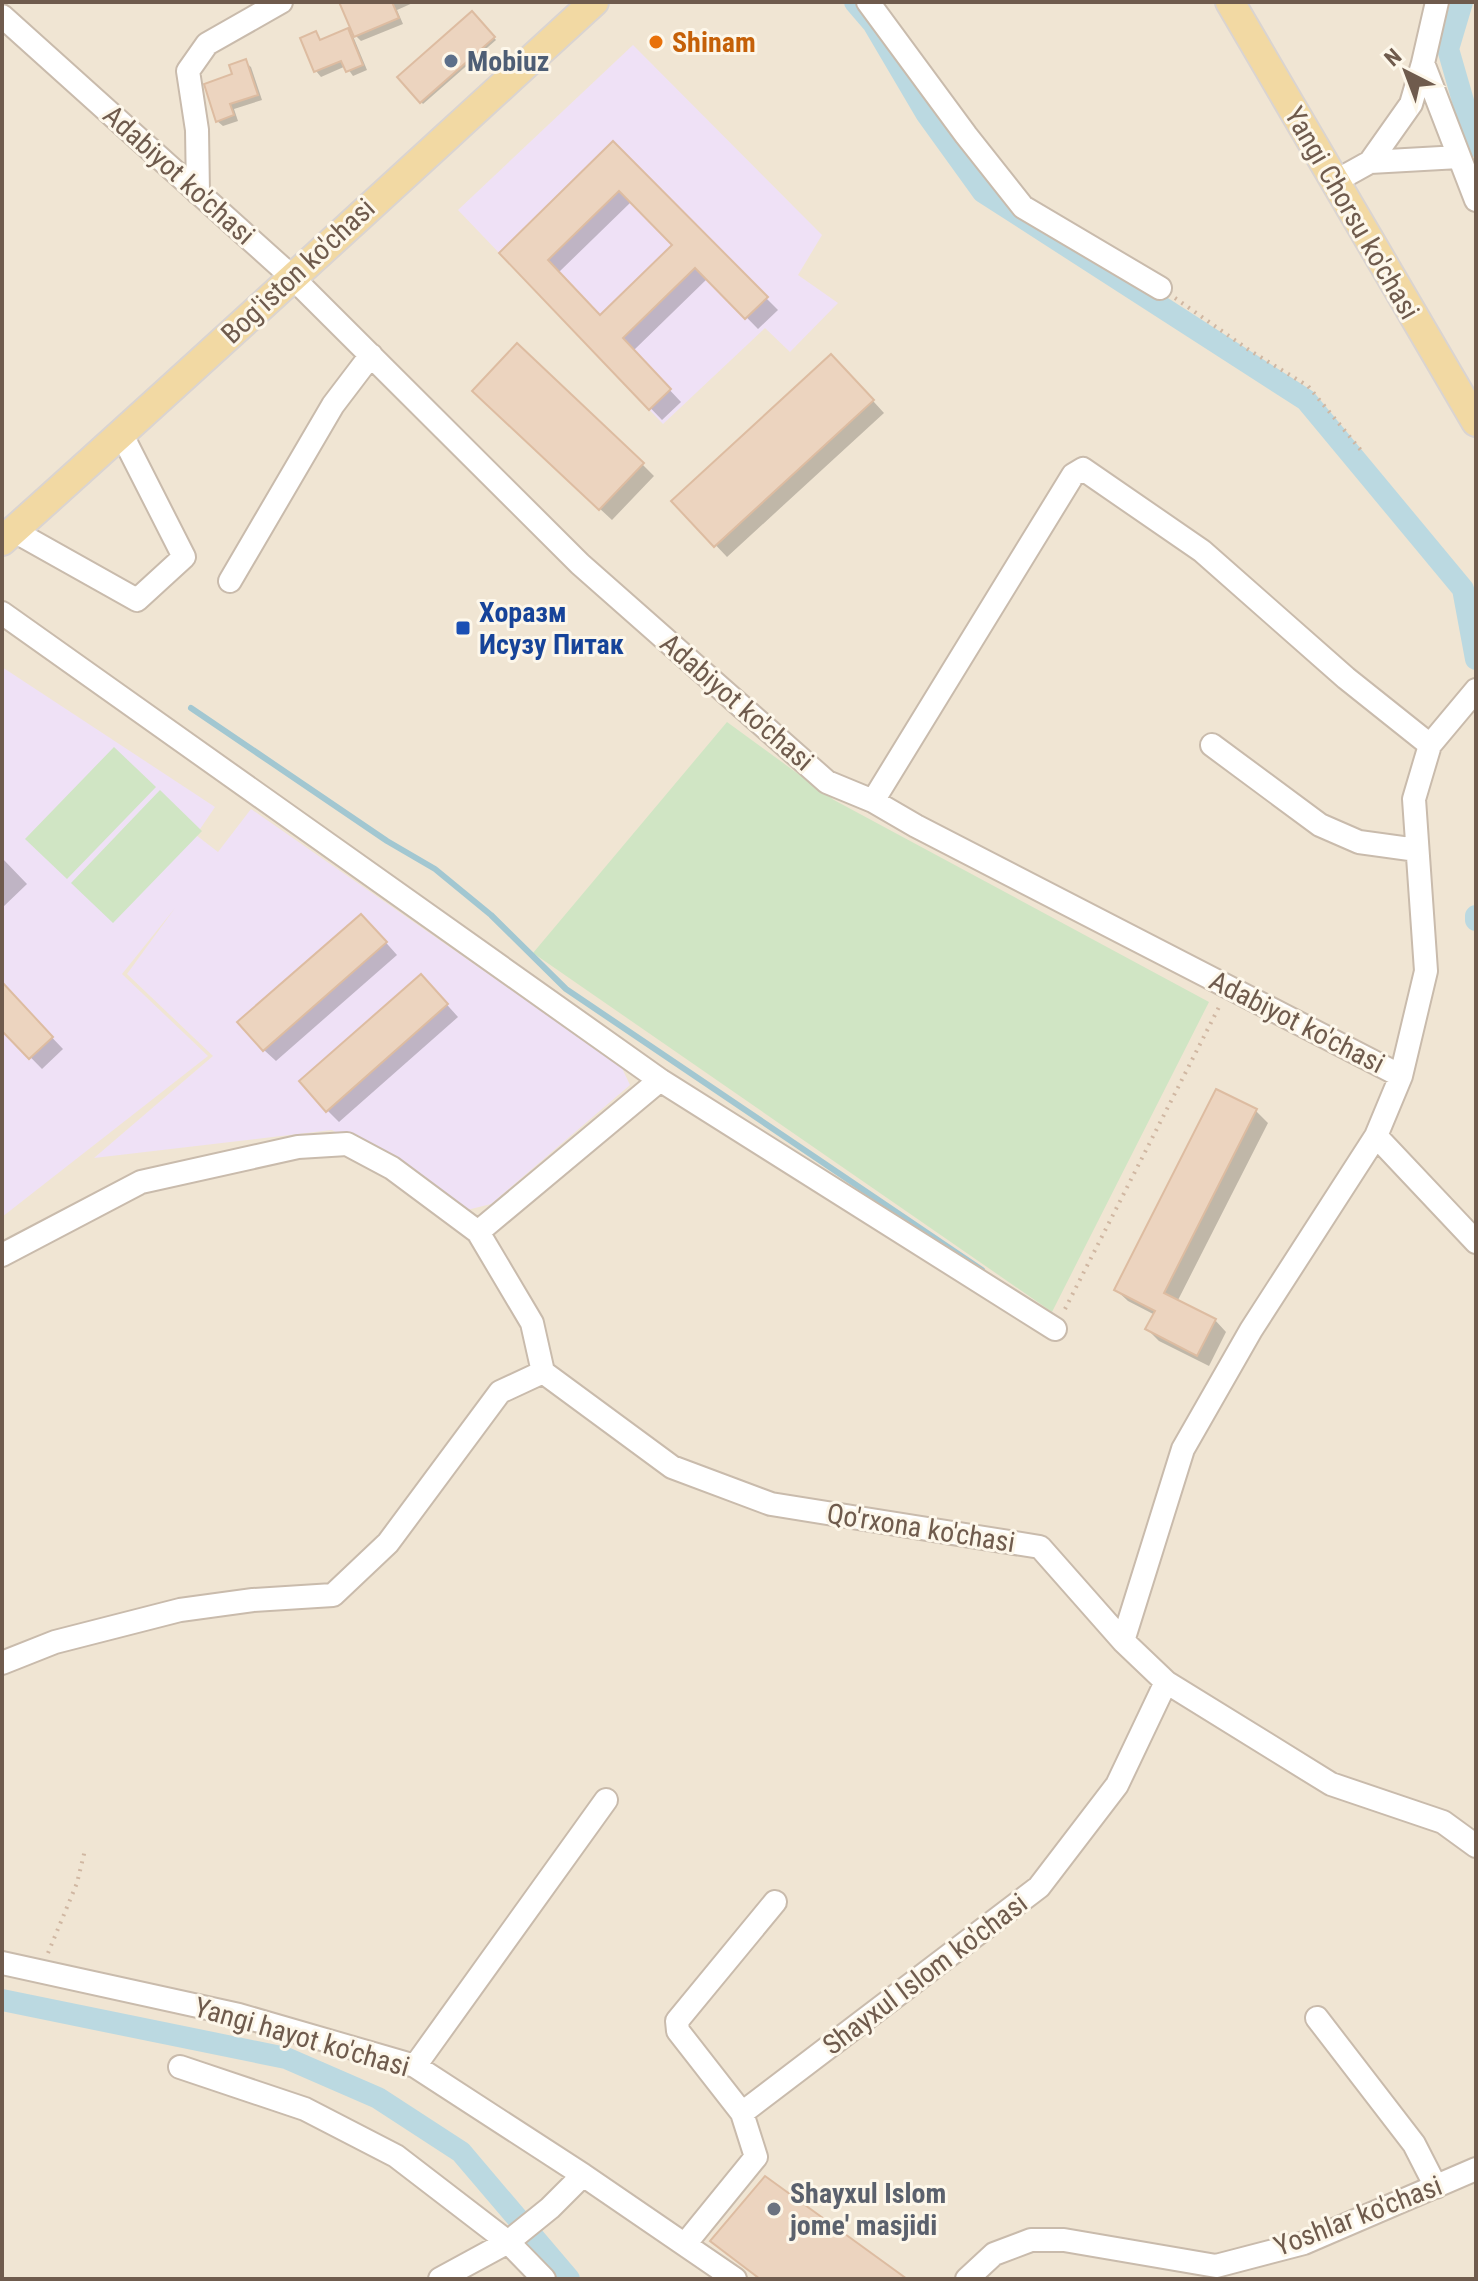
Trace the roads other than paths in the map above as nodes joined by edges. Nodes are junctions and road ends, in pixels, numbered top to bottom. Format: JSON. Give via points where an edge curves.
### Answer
{"nodes":[{"id":1,"x":281,"y":2,"type":"edge"},
{"id":2,"x":594,"y":2,"type":"edge"},
{"id":3,"x":868,"y":2,"type":"edge"},
{"id":4,"x":1230,"y":2,"type":"edge"},
{"id":5,"x":1437,"y":2,"type":"edge"},
{"id":6,"x":2,"y":16,"type":"edge"},
{"id":7,"x":1423,"y":63,"type":"junction"},
{"id":8,"x":1370,"y":162,"type":"junction"},
{"id":9,"x":1467,"y":167,"type":"edge"},
{"id":10,"x":1334,"y":182,"type":"junction"},
{"id":11,"x":198,"y":193,"type":"junction"},
{"id":12,"x":1476,"y":200,"type":"edge"},
{"id":13,"x":291,"y":276,"type":"junction"},
{"id":14,"x":1160,"y":288,"type":"road end"},
{"id":15,"x":371,"y":355,"type":"junction"},
{"id":16,"x":1476,"y":422,"type":"edge"},
{"id":17,"x":122,"y":435,"type":"junction"},
{"id":18,"x":8,"y":536,"type":"edge"},
{"id":19,"x":230,"y":581,"type":"dead end"},
{"id":20,"x":2,"y":613,"type":"edge"},
{"id":21,"x":1476,"y":690,"type":"edge"},
{"id":22,"x":1212,"y":745,"type":"dead end"},
{"id":23,"x":1430,"y":745,"type":"junction"},
{"id":24,"x":873,"y":801,"type":"junction"},
{"id":25,"x":1417,"y":850,"type":"junction"},
{"id":26,"x":1401,"y":1076,"type":"junction"},
{"id":27,"x":660,"y":1080,"type":"junction"},
{"id":28,"x":1376,"y":1136,"type":"junction"},
{"id":29,"x":478,"y":1232,"type":"junction"},
{"id":30,"x":1476,"y":1242,"type":"edge"},
{"id":31,"x":2,"y":1255,"type":"edge"},
{"id":32,"x":1055,"y":1329,"type":"road end"},
{"id":33,"x":543,"y":1372,"type":"junction"},
{"id":34,"x":1123,"y":1641,"type":"junction"},
{"id":35,"x":2,"y":1663,"type":"edge"},
{"id":36,"x":1166,"y":1682,"type":"junction"},
{"id":37,"x":606,"y":1800,"type":"dead end"},
{"id":38,"x":1476,"y":1846,"type":"edge"},
{"id":39,"x":775,"y":1902,"type":"dead end"},
{"id":40,"x":2,"y":1963,"type":"edge"},
{"id":41,"x":1317,"y":2018,"type":"dead end"},
{"id":42,"x":415,"y":2066,"type":"junction"},
{"id":43,"x":180,"y":2067,"type":"dead end"},
{"id":44,"x":742,"y":2113,"type":"junction"},
{"id":45,"x":1476,"y":2169,"type":"edge"},
{"id":46,"x":583,"y":2175,"type":"junction"},
{"id":47,"x":1436,"y":2187,"type":"junction"},
{"id":48,"x":508,"y":2242,"type":"junction"},
{"id":49,"x":686,"y":2243,"type":"junction"},
{"id":50,"x":440,"y":2279,"type":"edge"},
{"id":51,"x":544,"y":2279,"type":"edge"},
{"id":52,"x":735,"y":2279,"type":"edge"},
{"id":53,"x":967,"y":2279,"type":"edge"}],
"edges":[{"from":1,"to":11,"type":"street","via":[[207,44],[188,71],[197,130]]},
{"from":2,"to":13,"type":"main road","name":"Bog'iston ko'chasi"},
{"from":3,"to":14,"type":"street","via":[[1023,207]]},
{"from":4,"to":10,"type":"main road","name":"Yangi Chorsu ko'chasi"},
{"from":5,"to":7,"type":"street"},
{"from":6,"to":11,"type":"street","name":"Adabiyot ko'chasi"},
{"from":7,"to":8,"type":"street","via":[[1411,104]]},
{"from":7,"to":9,"type":"street"},
{"from":8,"to":9,"type":"street"},
{"from":8,"to":10,"type":"street"},
{"from":9,"to":12,"type":"street"},
{"from":10,"to":16,"type":"main road","name":"Yangi Chorsu ko'chasi"},
{"from":11,"to":13,"type":"street","name":"Adabiyot ko'chasi"},
{"from":13,"to":15,"type":"street","name":"Adabiyot ko'chasi"},
{"from":13,"to":17,"type":"main road","name":"Bog'iston ko'chasi"},
{"from":15,"to":19,"type":"street","via":[[333,405]]},
{"from":15,"to":24,"type":"street","name":"Adabiyot ko'chasi","via":[[592,574],[827,782]]},
{"from":17,"to":18,"type":"main road","name":"Bog'iston ko'chasi"},
{"from":17,"to":18,"type":"street","via":[[184,557],[137,600]]},
{"from":20,"to":27,"type":"street"},
{"from":21,"to":23,"type":"street","name":"Adabiyot ko'chasi"},
{"from":22,"to":25,"type":"street","via":[[1320,825],[1359,842]]},
{"from":23,"to":24,"type":"street","via":[[1202,551],[1083,469],[1073,475]]},
{"from":23,"to":25,"type":"street","name":"Adabiyot ko'chasi","via":[[1414,799]]},
{"from":24,"to":26,"type":"street","name":"Adabiyot ko'chasi"},
{"from":25,"to":26,"type":"street","name":"Adabiyot ko'chasi","via":[[1426,971]]},
{"from":26,"to":28,"type":"street","name":"Adabiyot ko'chasi"},
{"from":27,"to":29,"type":"street"},
{"from":27,"to":32,"type":"street"},
{"from":28,"to":30,"type":"street"},
{"from":28,"to":34,"type":"street","name":"Adabiyot ko'chasi","via":[[1251,1330],[1183,1449]]},
{"from":29,"to":31,"type":"street","via":[[392,1168],[347,1144],[298,1147],[141,1182]]},
{"from":29,"to":33,"type":"street","via":[[532,1323]]},
{"from":33,"to":34,"type":"street","name":"Qo'rxona ko'chasi","via":[[672,1467],[771,1504],[1040,1547]]},
{"from":33,"to":35,"type":"street","via":[[500,1392],[388,1543],[333,1595],[180,1610],[55,1642]]},
{"from":34,"to":36,"type":"street","name":"Qo'rxona ko'chasi"},
{"from":36,"to":38,"type":"street","name":"Qo'rxona ko'chasi","via":[[1331,1784],[1443,1822]]},
{"from":36,"to":44,"type":"street","name":"Shayxul Islom ko'chasi","via":[[1117,1785],[1039,1887]]},
{"from":37,"to":42,"type":"street"},
{"from":39,"to":44,"type":"street","via":[[677,2021],[678,2031]]},
{"from":40,"to":42,"type":"street","name":"Yangi hayot ko'chasi","via":[[239,2015]]},
{"from":41,"to":47,"type":"street","via":[[1414,2144]]},
{"from":42,"to":46,"type":"street","name":"Yangi hayot ko'chasi"},
{"from":43,"to":48,"type":"street","via":[[305,2109],[396,2156]]},
{"from":44,"to":49,"type":"street","via":[[756,2157]]},
{"from":45,"to":47,"type":"street","name":"Yoshlar ko'chasi"},
{"from":46,"to":48,"type":"street"},
{"from":46,"to":49,"type":"street","name":"Yangi hayot ko'chasi"},
{"from":47,"to":53,"type":"street","name":"Yoshlar ko'chasi","via":[[1304,2243],[1216,2266],[1064,2240],[1031,2240],[994,2254]]},
{"from":48,"to":50,"type":"street"},
{"from":48,"to":51,"type":"street"},
{"from":49,"to":52,"type":"street","name":"Yangi hayot ko'chasi"}]}
